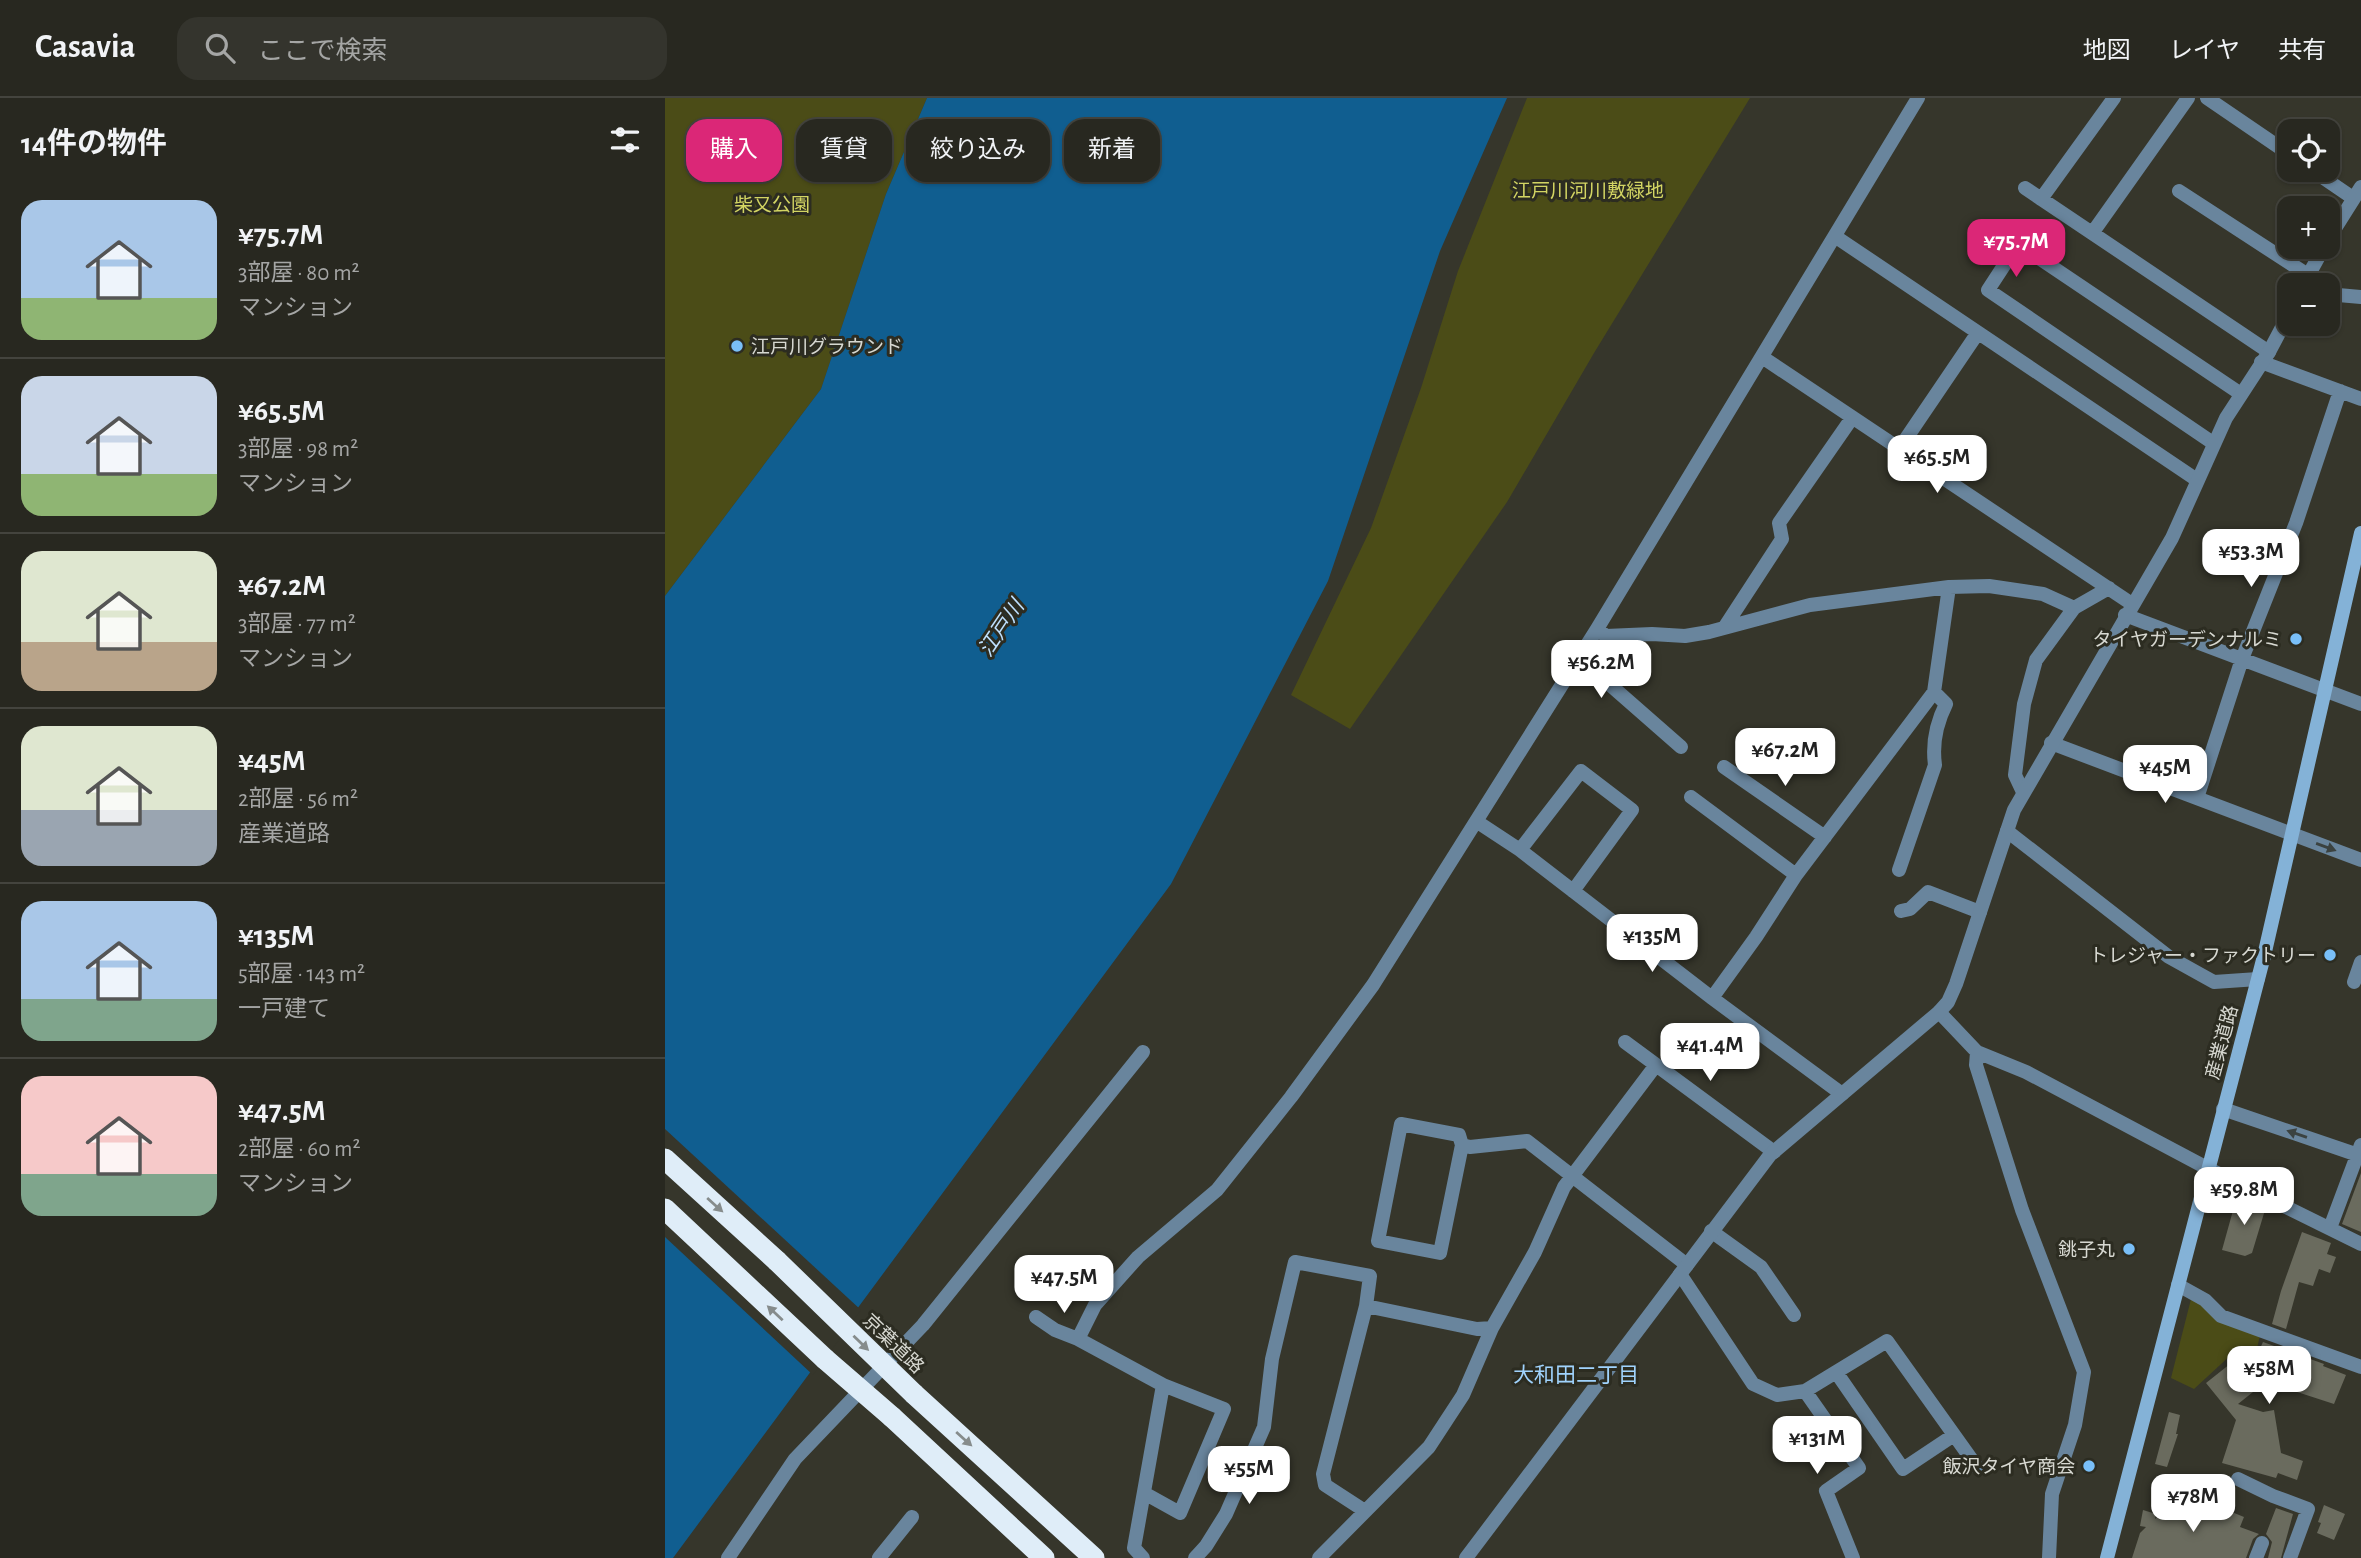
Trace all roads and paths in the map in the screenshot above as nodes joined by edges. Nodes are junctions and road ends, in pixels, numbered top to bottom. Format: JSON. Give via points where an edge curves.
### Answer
{"nodes":[{"id":1,"x":1918,"y":98,"type":"edge"},
{"id":2,"x":2114,"y":98,"type":"edge"},
{"id":3,"x":2187,"y":98,"type":"edge"},
{"id":4,"x":2207,"y":98,"type":"edge"},
{"id":5,"x":2277,"y":146,"type":"edge"},
{"id":6,"x":2335,"y":182,"type":"edge"},
{"id":7,"x":2025,"y":188,"type":"dead end"},
{"id":8,"x":2179,"y":191,"type":"dead end"},
{"id":9,"x":2357,"y":193,"type":"edge"},
{"id":10,"x":2041,"y":199,"type":"junction"},
{"id":11,"x":2340,"y":220,"type":"edge"},
{"id":12,"x":2093,"y":232,"type":"junction"},
{"id":13,"x":1836,"y":237,"type":"junction"},
{"id":14,"x":2296,"y":273,"type":"edge"},
{"id":15,"x":2340,"y":296,"type":"edge"},
{"id":16,"x":2361,"y":297,"type":"edge"},
{"id":17,"x":1977,"y":334,"type":"junction"},
{"id":18,"x":2277,"y":336,"type":"edge"},
{"id":19,"x":1762,"y":357,"type":"junction"},
{"id":20,"x":2265,"y":357,"type":"junction"},
{"id":21,"x":2340,"y":391,"type":"junction"},
{"id":22,"x":2241,"y":394,"type":"junction"},
{"id":23,"x":2361,"y":399,"type":"edge"},
{"id":24,"x":1853,"y":418,"type":"junction"},
{"id":25,"x":2213,"y":443,"type":"junction"},
{"id":26,"x":1899,"y":449,"type":"junction"},
{"id":27,"x":2197,"y":480,"type":"junction"},
{"id":28,"x":2360,"y":542,"type":"edge"},
{"id":29,"x":1949,"y":587,"type":"junction"},
{"id":30,"x":2109,"y":588,"type":"junction"},
{"id":31,"x":2074,"y":608,"type":"junction"},
{"id":32,"x":2128,"y":609,"type":"junction"},
{"id":33,"x":1724,"y":628,"type":"junction"},
{"id":34,"x":1598,"y":629,"type":"junction"},
{"id":35,"x":1613,"y":636,"type":"junction"},
{"id":36,"x":2242,"y":659,"type":"junction"},
{"id":37,"x":2325,"y":691,"type":"junction"},
{"id":38,"x":1934,"y":692,"type":"junction"},
{"id":39,"x":2361,"y":704,"type":"edge"},
{"id":40,"x":2051,"y":743,"type":"junction"},
{"id":41,"x":1681,"y":747,"type":"dead end"},
{"id":42,"x":1724,"y":766,"type":"dead end"},
{"id":43,"x":2023,"y":792,"type":"junction"},
{"id":44,"x":1691,"y":797,"type":"dead end"},
{"id":45,"x":2197,"y":798,"type":"junction"},
{"id":46,"x":1482,"y":825,"type":"dead end"},
{"id":47,"x":2007,"y":831,"type":"junction"},
{"id":48,"x":2291,"y":835,"type":"junction"},
{"id":49,"x":1825,"y":838,"type":"junction"},
{"id":50,"x":1520,"y":850,"type":"junction"},
{"id":51,"x":2361,"y":860,"type":"edge"},
{"id":52,"x":1899,"y":870,"type":"dead end"},
{"id":53,"x":1796,"y":875,"type":"junction"},
{"id":54,"x":1573,"y":891,"type":"junction"},
{"id":55,"x":1901,"y":911,"type":"dead end"},
{"id":56,"x":1980,"y":912,"type":"junction"},
{"id":57,"x":2361,"y":962,"type":"edge"},
{"id":58,"x":2258,"y":979,"type":"junction"},
{"id":59,"x":2354,"y":982,"type":"dead end"},
{"id":60,"x":1712,"y":998,"type":"junction"},
{"id":61,"x":1939,"y":1012,"type":"junction"},
{"id":62,"x":1625,"y":1042,"type":"dead end"},
{"id":63,"x":1143,"y":1052,"type":"dead end"},
{"id":64,"x":1977,"y":1052,"type":"junction"},
{"id":65,"x":1656,"y":1065,"type":"junction"},
{"id":66,"x":1842,"y":1094,"type":"junction"},
{"id":67,"x":2223,"y":1108,"type":"junction"},
{"id":68,"x":1462,"y":1145,"type":"junction"},
{"id":69,"x":2360,"y":1152,"type":"edge"},
{"id":70,"x":1774,"y":1153,"type":"junction"},
{"id":71,"x":665,"y":1159,"type":"edge"},
{"id":72,"x":2207,"y":1168,"type":"junction"},
{"id":73,"x":1573,"y":1176,"type":"junction"},
{"id":74,"x":665,"y":1209,"type":"edge"},
{"id":75,"x":2330,"y":1228,"type":"junction"},
{"id":76,"x":1711,"y":1231,"type":"junction"},
{"id":77,"x":2361,"y":1244,"type":"edge"},
{"id":78,"x":1684,"y":1269,"type":"junction"},
{"id":79,"x":2178,"y":1285,"type":"junction"},
{"id":80,"x":1366,"y":1306,"type":"junction"},
{"id":81,"x":1794,"y":1315,"type":"dead end"},
{"id":82,"x":1036,"y":1317,"type":"dead end"},
{"id":83,"x":1492,"y":1328,"type":"junction"},
{"id":84,"x":1079,"y":1339,"type":"junction"},
{"id":85,"x":2361,"y":1367,"type":"edge"},
{"id":86,"x":1836,"y":1372,"type":"junction"},
{"id":87,"x":1163,"y":1385,"type":"junction"},
{"id":88,"x":1805,"y":1391,"type":"junction"},
{"id":89,"x":1954,"y":1435,"type":"junction"},
{"id":90,"x":1977,"y":1467,"type":"dead end"},
{"id":91,"x":2238,"y":1479,"type":"dead end"},
{"id":92,"x":1144,"y":1493,"type":"junction"},
{"id":93,"x":1365,"y":1511,"type":"junction"},
{"id":94,"x":912,"y":1517,"type":"dead end"},
{"id":95,"x":2262,"y":1543,"type":"dead end"},
{"id":96,"x":728,"y":1558,"type":"edge"},
{"id":97,"x":879,"y":1558,"type":"edge"},
{"id":98,"x":1044,"y":1558,"type":"edge"},
{"id":99,"x":1094,"y":1558,"type":"edge"},
{"id":100,"x":1143,"y":1558,"type":"edge"},
{"id":101,"x":1195,"y":1558,"type":"edge"},
{"id":102,"x":1319,"y":1558,"type":"edge"},
{"id":103,"x":1466,"y":1558,"type":"edge"},
{"id":104,"x":1853,"y":1558,"type":"edge"},
{"id":105,"x":2049,"y":1558,"type":"edge"},
{"id":106,"x":2107,"y":1558,"type":"edge"},
{"id":107,"x":2256,"y":1558,"type":"edge"},
{"id":108,"x":2290,"y":1558,"type":"edge"}],
"edges":[{"from":1,"to":13,"type":"street"},
{"from":2,"to":10,"type":"street"},
{"from":3,"to":12,"type":"street"},
{"from":4,"to":5,"type":"street"},
{"from":6,"to":9,"type":"street"},
{"from":7,"to":10,"type":"street"},
{"from":8,"to":14,"type":"street"},
{"from":9,"to":11,"type":"street"},
{"from":10,"to":12,"type":"street"},
{"from":12,"to":20,"type":"street"},
{"from":13,"to":17,"type":"street"},
{"from":13,"to":19,"type":"street"},
{"from":15,"to":16,"type":"street"},
{"from":17,"to":26,"type":"street"},
{"from":17,"to":27,"type":"street"},
{"from":18,"to":20,"type":"street"},
{"from":19,"to":24,"type":"street"},
{"from":19,"to":34,"type":"street"},
{"from":20,"to":21,"type":"street"},
{"from":20,"to":22,"type":"street"},
{"from":21,"to":23,"type":"street"},
{"from":21,"to":36,"type":"street"},
{"from":22,"to":25,"type":"street"},
{"from":22,"to":25,"type":"street","via":[[2018,244],[1988,290]]},
{"from":24,"to":26,"type":"street"},
{"from":24,"to":33,"type":"street","via":[[1779,523],[1782,539]]},
{"from":25,"to":27,"type":"street"},
{"from":26,"to":30,"type":"street"},
{"from":27,"to":32,"type":"street","via":[[2172,538]]},
{"from":28,"to":37,"type":"main road","name":"産業道路"},
{"from":29,"to":31,"type":"street","via":[[1989,586],[2043,594]]},
{"from":29,"to":33,"type":"street","via":[[1810,606]]},
{"from":29,"to":38,"type":"street"},
{"from":30,"to":31,"type":"street"},
{"from":30,"to":32,"type":"street"},
{"from":31,"to":43,"type":"street","via":[[2036,660],[2029,681],[2015,775]]},
{"from":32,"to":36,"type":"street"},
{"from":32,"to":40,"type":"street"},
{"from":33,"to":35,"type":"street","via":[[1685,636]]},
{"from":34,"to":35,"type":"street"},
{"from":34,"to":84,"type":"street","via":[[1365,996],[1217,1190],[1131,1265],[1095,1305]]},
{"from":35,"to":41,"type":"street","via":[[1592,669]]},
{"from":36,"to":37,"type":"street"},
{"from":36,"to":45,"type":"street"},
{"from":37,"to":39,"type":"street"},
{"from":37,"to":48,"type":"main road","name":"産業道路"},
{"from":38,"to":49,"type":"street"},
{"from":38,"to":52,"type":"street","via":[[1946,705],[1937,722],[1935,765]]},
{"from":40,"to":43,"type":"street"},
{"from":40,"to":45,"type":"street"},
{"from":42,"to":49,"type":"street"},
{"from":43,"to":47,"type":"street"},
{"from":44,"to":53,"type":"street"},
{"from":45,"to":48,"type":"street"},
{"from":46,"to":50,"type":"street"},
{"from":47,"to":56,"type":"street"},
{"from":47,"to":58,"type":"street","via":[[2169,957],[2214,982]]},
{"from":48,"to":51,"type":"street","one_way":true},
{"from":48,"to":58,"type":"main road","name":"産業道路"},
{"from":49,"to":53,"type":"street"},
{"from":50,"to":54,"type":"street"},
{"from":50,"to":54,"type":"street","via":[[1581,771],[1632,810]]},
{"from":53,"to":60,"type":"street"},
{"from":54,"to":60,"type":"street"},
{"from":55,"to":56,"type":"street","via":[[1910,909],[1928,892]]},
{"from":56,"to":61,"type":"street","via":[[1956,984]]},
{"from":57,"to":59,"type":"street"},
{"from":58,"to":67,"type":"main road","name":"産業道路"},
{"from":60,"to":66,"type":"street"},
{"from":61,"to":64,"type":"street"},
{"from":61,"to":66,"type":"street"},
{"from":62,"to":65,"type":"street"},
{"from":63,"to":96,"type":"street","via":[[923,1325],[795,1460]]},
{"from":64,"to":72,"type":"street","via":[[2026,1072]]},
{"from":64,"to":105,"type":"street","via":[[1976,1065],[2022,1210],[2084,1372],[2074,1425],[2052,1494]]},
{"from":65,"to":70,"type":"street"},
{"from":65,"to":73,"type":"street"},
{"from":66,"to":70,"type":"street"},
{"from":69,"to":67,"type":"street","one_way":true},
{"from":67,"to":72,"type":"main road","name":"産業道路"},
{"from":68,"to":68,"type":"street","via":[[1459,1135],[1401,1124],[1378,1241],[1440,1253]]},
{"from":68,"to":73,"type":"street","via":[[1527,1141]]},
{"from":69,"to":75,"type":"street"},
{"from":70,"to":76,"type":"street"},
{"from":71,"to":99,"type":"highway","name":"京葉道路","one_way":true,"bridge":true},
{"from":72,"to":75,"type":"street"},
{"from":72,"to":79,"type":"main road","name":"産業道路"},
{"from":73,"to":78,"type":"street"},
{"from":73,"to":83,"type":"street"},
{"from":98,"to":74,"type":"highway","one_way":true,"bridge":true},
{"from":75,"to":77,"type":"street"},
{"from":76,"to":78,"type":"street"},
{"from":76,"to":81,"type":"street","via":[[1761,1267]]},
{"from":78,"to":88,"type":"street","via":[[1753,1384],[1777,1395]]},
{"from":78,"to":103,"type":"street"},
{"from":79,"to":85,"type":"street","via":[[2205,1300],[2221,1317]]},
{"from":79,"to":106,"type":"main road","name":"産業道路"},
{"from":80,"to":83,"type":"street","via":[[1477,1329]]},
{"from":80,"to":93,"type":"street","via":[[1323,1474],[1325,1485]]},
{"from":80,"to":101,"type":"street","via":[[1370,1276],[1295,1262],[1272,1359],[1264,1427],[1226,1514]]},
{"from":82,"to":84,"type":"street"},
{"from":83,"to":93,"type":"street","via":[[1463,1395],[1437,1437]]},
{"from":84,"to":87,"type":"street"},
{"from":86,"to":88,"type":"street"},
{"from":86,"to":89,"type":"street","via":[[1887,1341]]},
{"from":86,"to":89,"type":"street","via":[[1903,1469]]},
{"from":87,"to":92,"type":"street"},
{"from":87,"to":92,"type":"street","via":[[1224,1409],[1180,1513]]},
{"from":88,"to":104,"type":"street","via":[[1859,1468],[1826,1491]]},
{"from":89,"to":90,"type":"street"},
{"from":91,"to":108,"type":"street","via":[[2308,1509]]},
{"from":92,"to":100,"type":"street","via":[[1134,1548]]},
{"from":93,"to":102,"type":"street"},
{"from":94,"to":97,"type":"street"},
{"from":95,"to":107,"type":"street"}]}
